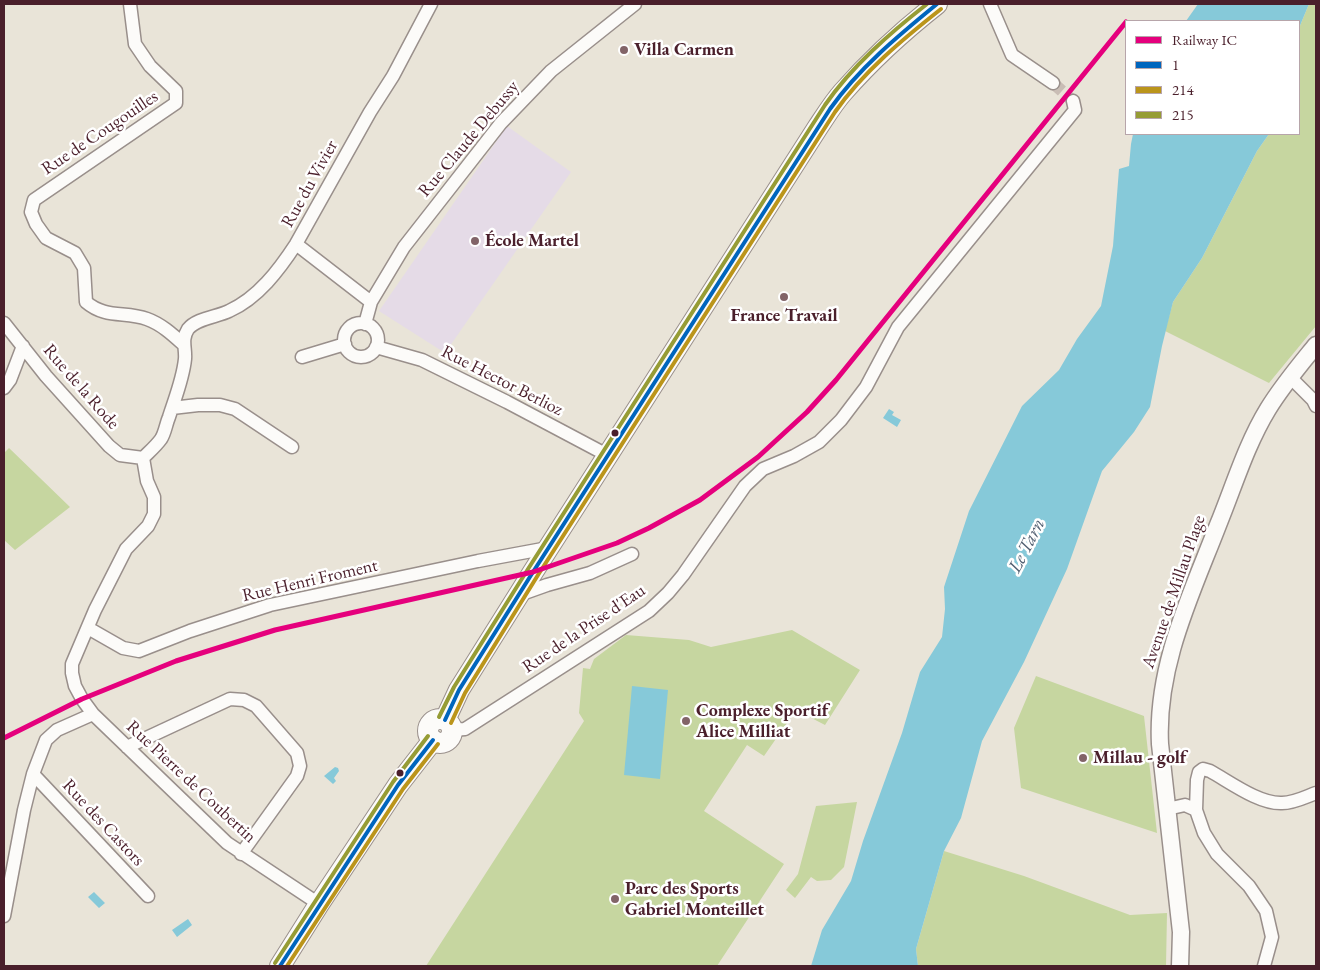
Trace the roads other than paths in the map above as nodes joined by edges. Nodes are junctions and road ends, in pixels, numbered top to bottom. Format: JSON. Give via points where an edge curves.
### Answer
{"nodes":[{"id":1,"x":130,"y":4,"type":"edge"},
{"id":2,"x":431,"y":4,"type":"edge"},
{"id":3,"x":635,"y":4,"type":"edge"},
{"id":4,"x":990,"y":4,"type":"edge"},
{"id":5,"x":934,"y":5,"type":"edge"},
{"id":6,"x":1053,"y":83,"type":"tunnel mouth"},
{"id":7,"x":1073,"y":101,"type":"dead end"},
{"id":8,"x":296,"y":244,"type":"junction"},
{"id":9,"x":371,"y":302,"type":"junction"},
{"id":10,"x":4,"y":323,"type":"edge"},
{"id":11,"x":365,"y":324,"type":"junction"},
{"id":12,"x":183,"y":344,"type":"junction"},
{"id":13,"x":345,"y":344,"type":"junction"},
{"id":14,"x":1316,"y":345,"type":"edge"},
{"id":15,"x":23,"y":346,"type":"junction"},
{"id":16,"x":376,"y":347,"type":"junction"},
{"id":17,"x":302,"y":357,"type":"dead end"},
{"id":18,"x":1290,"y":377,"type":"junction"},
{"id":19,"x":4,"y":388,"type":"edge"},
{"id":20,"x":1316,"y":406,"type":"edge"},
{"id":21,"x":172,"y":408,"type":"junction"},
{"id":22,"x":292,"y":447,"type":"dead end"},
{"id":23,"x":607,"y":455,"type":"junction"},
{"id":24,"x":143,"y":458,"type":"junction"},
{"id":25,"x":548,"y":548,"type":"junction"},
{"id":26,"x":632,"y":554,"type":"dead end"},
{"id":27,"x":519,"y":595,"type":"junction"},
{"id":28,"x":88,"y":628,"type":"junction"},
{"id":29,"x":93,"y":714,"type":"junction"},
{"id":30,"x":448,"y":725,"type":"junction"},
{"id":31,"x":127,"y":747,"type":"junction"},
{"id":32,"x":33,"y":774,"type":"junction"},
{"id":33,"x":1316,"y":793,"type":"edge"},
{"id":34,"x":1167,"y":808,"type":"junction"},
{"id":35,"x":1196,"y":810,"type":"junction"},
{"id":36,"x":241,"y":854,"type":"junction"},
{"id":37,"x":148,"y":896,"type":"dead end"},
{"id":38,"x":319,"y":904,"type":"junction"},
{"id":39,"x":4,"y":916,"type":"edge"},
{"id":40,"x":280,"y":966,"type":"edge"},
{"id":41,"x":1180,"y":966,"type":"edge"},
{"id":42,"x":1264,"y":966,"type":"edge"}],
"edges":[{"from":1,"to":12,"type":"street","name":"Rue de Cougouilles","via":[[135,44],[150,66],[176,91],[176,103],[34,200],[31,212],[46,238],[75,253],[84,268],[86,302],[95,309],[145,318],[162,326]]},
{"from":2,"to":8,"type":"street","name":"Rue du Vivier"},
{"from":3,"to":9,"type":"street","name":"Rue Claude Debussy","via":[[551,71],[501,123],[404,247]]},
{"from":4,"to":6,"type":"street","via":[[1012,54]]},
{"from":5,"to":23,"type":"main road","via":[[842,93]]},
{"from":7,"to":30,"type":"street","name":"Rue de la Prise d'Eau","via":[[1074,110],[898,327],[866,387],[841,420],[819,442],[763,469],[745,486],[668,593],[649,611],[465,729]]},
{"from":8,"to":9,"type":"street"},
{"from":8,"to":12,"type":"street","name":"Rue du Vivier","via":[[260,290],[230,311],[195,323],[189,328]]},
{"from":9,"to":11,"type":"street","name":"Rue Claude Debussy"},
{"from":10,"to":15,"type":"street","name":"Rue de la Rode"},
{"from":11,"to":13,"type":"street","via":[[349,328]]},
{"from":11,"to":16,"type":"street","via":[[376,333]]},
{"from":12,"to":21,"type":"street","via":[[186,357]]},
{"from":13,"to":16,"type":"street","via":[[359,357],[369,355]]},
{"from":13,"to":17,"type":"street"},
{"from":14,"to":18,"type":"street","name":"Avenue de Millau Plage"},
{"from":15,"to":19,"type":"street"},
{"from":15,"to":24,"type":"street","name":"Rue de la Rode","via":[[109,446],[120,455]]},
{"from":16,"to":23,"type":"street","name":"Rue Hector Berlioz","via":[[422,360]]},
{"from":18,"to":20,"type":"street"},
{"from":18,"to":34,"type":"street","name":"Avenue de Millau Plage","via":[[1250,442],[1173,644],[1163,685],[1159,730]]},
{"from":21,"to":22,"type":"street","via":[[220,405],[235,409]]},
{"from":21,"to":24,"type":"street","via":[[161,438]]},
{"from":23,"to":25,"type":"main road"},
{"from":24,"to":28,"type":"street","name":"Rue Pierre de Coubertin","via":[[154,497],[154,514],[148,526],[126,549]]},
{"from":25,"to":27,"type":"main road"},
{"from":25,"to":28,"type":"street","name":"Rue Henri Froment","via":[[270,605],[139,651],[123,648]]},
{"from":26,"to":27,"type":"street","via":[[590,573]]},
{"from":27,"to":30,"type":"main road","via":[[459,690]]},
{"from":28,"to":29,"type":"street","name":"Rue Pierre de Coubertin","via":[[72,664],[72,673],[78,693]]},
{"from":29,"to":31,"type":"street","name":"Rue Pierre de Coubertin"},
{"from":29,"to":32,"type":"street","via":[[57,730],[46,740]]},
{"from":30,"to":38,"type":"main road","via":[[435,720],[431,723],[428,732],[433,740],[398,785]]},
{"from":31,"to":36,"type":"street","name":"Rue Pierre de Coubertin"},
{"from":31,"to":36,"type":"street","via":[[230,699],[244,700],[256,706],[297,753],[300,766],[297,776]]},
{"from":32,"to":37,"type":"street","name":"Rue des Castors"},
{"from":32,"to":39,"type":"street"},
{"from":33,"to":35,"type":"street","via":[[1282,804],[1270,802],[1203,769],[1197,780]]},
{"from":34,"to":35,"type":"street","via":[[1185,805]]},
{"from":34,"to":41,"type":"street","name":"Avenue de Millau Plage","via":[[1180,932]]},
{"from":35,"to":42,"type":"street","via":[[1204,833],[1217,854],[1249,886],[1266,911],[1272,937]]},
{"from":36,"to":38,"type":"street","name":"Rue Pierre de Coubertin"},
{"from":38,"to":40,"type":"main road"}]}
